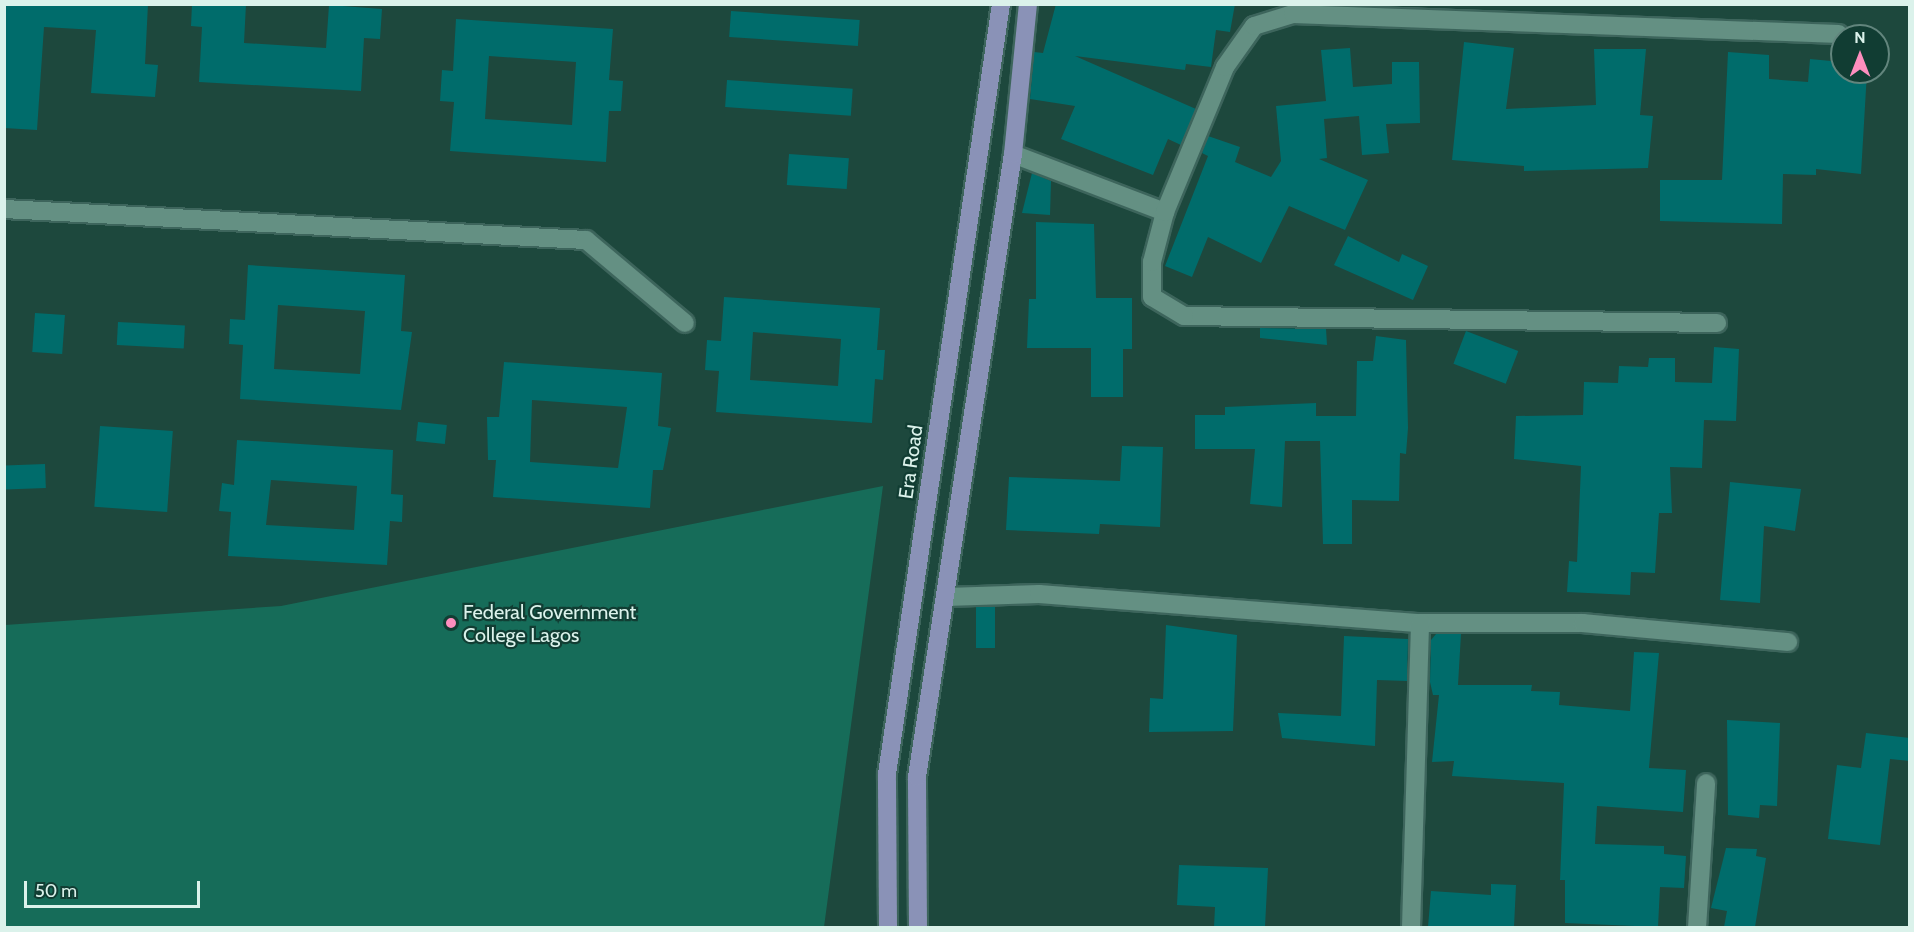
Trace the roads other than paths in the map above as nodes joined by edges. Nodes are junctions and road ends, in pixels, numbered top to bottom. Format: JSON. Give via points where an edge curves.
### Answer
{"nodes":[{"id":1,"x":1001,"y":4,"type":"edge"},
{"id":2,"x":1028,"y":4,"type":"edge"},
{"id":3,"x":1830,"y":34,"type":"edge"},
{"id":4,"x":1013,"y":154,"type":"junction"},
{"id":5,"x":4,"y":209,"type":"edge"},
{"id":6,"x":1165,"y":212,"type":"junction"},
{"id":7,"x":685,"y":323,"type":"dead end"},
{"id":8,"x":1717,"y":323,"type":"dead end"},
{"id":9,"x":946,"y":597,"type":"junction"},
{"id":10,"x":1420,"y":623,"type":"junction"},
{"id":11,"x":1788,"y":642,"type":"dead end"},
{"id":12,"x":1706,"y":783,"type":"dead end"},
{"id":13,"x":888,"y":927,"type":"edge"},
{"id":14,"x":918,"y":927,"type":"edge"},
{"id":15,"x":1411,"y":927,"type":"edge"},
{"id":16,"x":1697,"y":927,"type":"edge"}],
"edges":[{"from":1,"to":13,"type":"main road","name":"Era Road","via":[[887,774]]},
{"from":2,"to":4,"type":"main road"},
{"from":3,"to":6,"type":"street","via":[[1293,14],[1254,26],[1225,67]]},
{"from":4,"to":6,"type":"street"},
{"from":4,"to":9,"type":"main road"},
{"from":5,"to":7,"type":"street","via":[[586,240]]},
{"from":6,"to":8,"type":"street","via":[[1152,262],[1152,297],[1184,316]]},
{"from":9,"to":10,"type":"street","via":[[1039,594]]},
{"from":9,"to":14,"type":"main road","via":[[917,777]]},
{"from":10,"to":11,"type":"street","via":[[1583,624]]},
{"from":10,"to":15,"type":"street"},
{"from":12,"to":16,"type":"street"}]}
